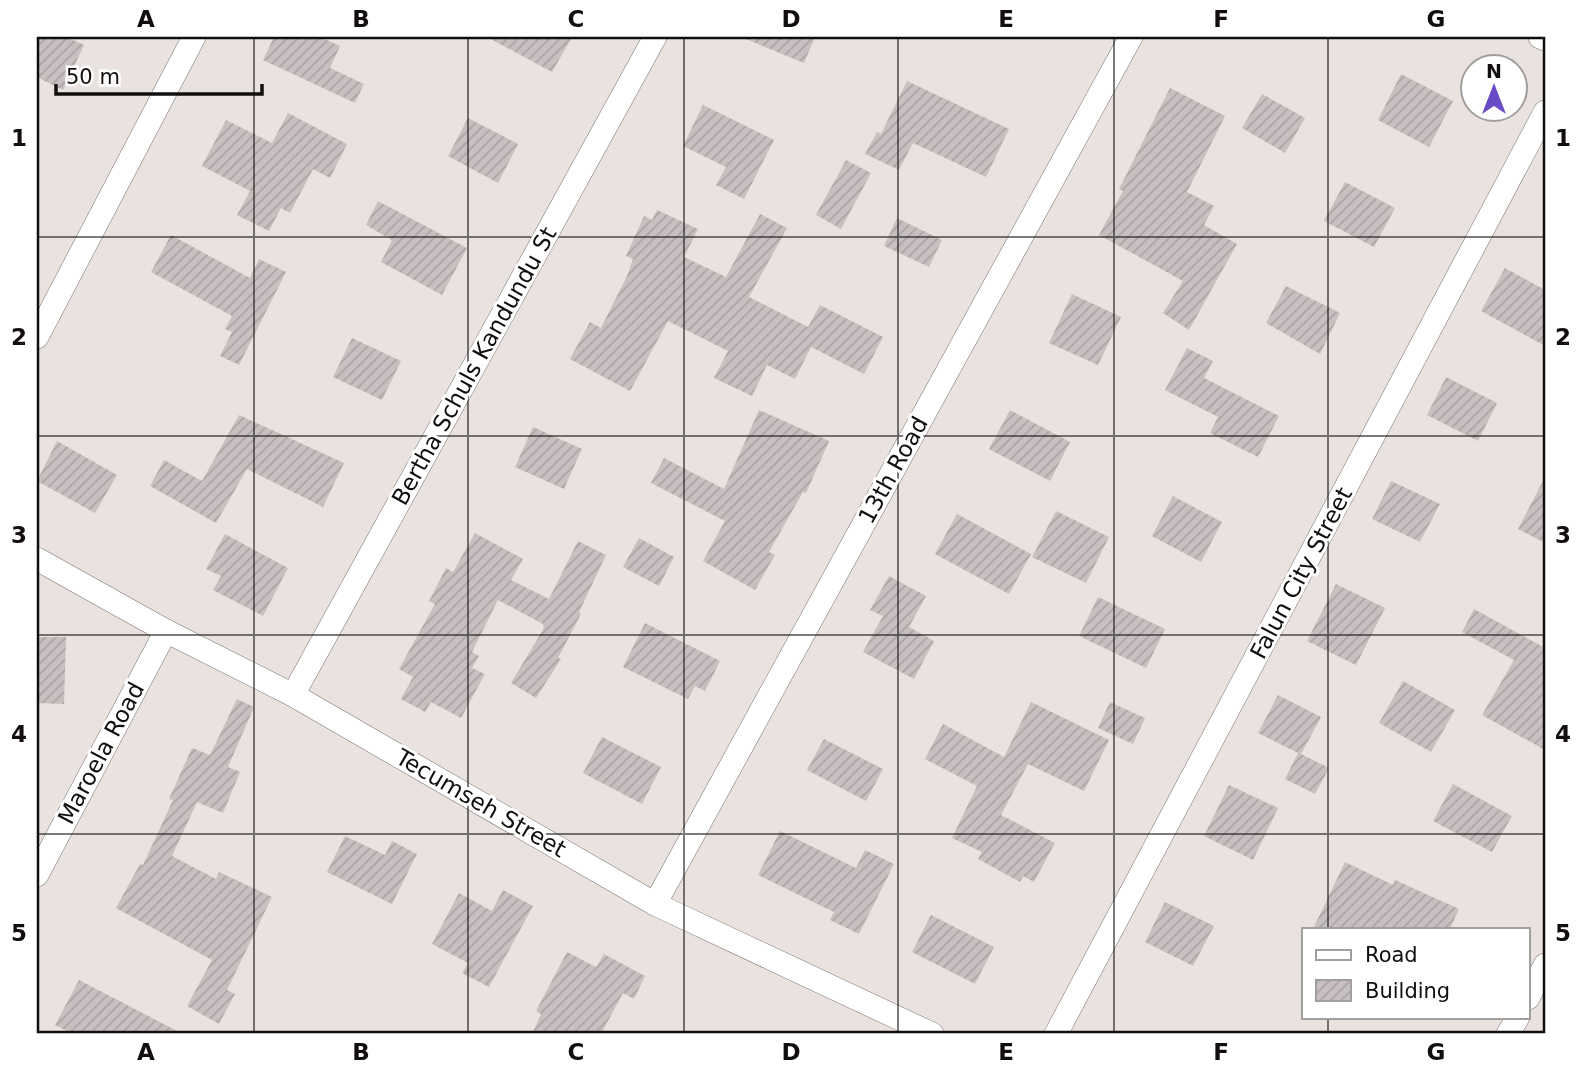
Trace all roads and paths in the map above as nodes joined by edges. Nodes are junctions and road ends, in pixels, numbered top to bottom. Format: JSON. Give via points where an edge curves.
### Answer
{"nodes":[{"id":1,"x":194,"y":37,"type":"edge"},
{"id":2,"x":655,"y":37,"type":"edge"},
{"id":3,"x":1131,"y":37,"type":"edge"},
{"id":4,"x":1545,"y":112,"type":"edge"},
{"id":5,"x":37,"y":337,"type":"edge"},
{"id":6,"x":37,"y":559,"type":"edge"},
{"id":7,"x":166,"y":631,"type":"junction"},
{"id":8,"x":293,"y":695,"type":"junction"},
{"id":9,"x":37,"y":875,"type":"edge"},
{"id":10,"x":654,"y":904,"type":"junction"},
{"id":11,"x":1545,"y":965,"type":"edge"},
{"id":12,"x":1530,"y":994,"type":"edge"},
{"id":13,"x":1517,"y":1018,"type":"edge"},
{"id":14,"x":932,"y":1034,"type":"edge"},
{"id":15,"x":1056,"y":1034,"type":"edge"},
{"id":16,"x":1508,"y":1034,"type":"edge"}],
"edges":[{"from":1,"to":5,"type":"street"},
{"from":2,"to":8,"type":"street","name":"Bertha Schuls Kandundu St"},
{"from":3,"to":10,"type":"street","name":"13th Road"},
{"from":4,"to":15,"type":"street","name":"Falun City Street"},
{"from":6,"to":7,"type":"street","name":"Tecumseh Street"},
{"from":7,"to":8,"type":"street","name":"Tecumseh Street"},
{"from":7,"to":9,"type":"street","name":"Maroela Road"},
{"from":8,"to":10,"type":"street","name":"Tecumseh Street"},
{"from":10,"to":14,"type":"street","name":"Tecumseh Street"},
{"from":11,"to":12,"type":"street"},
{"from":13,"to":16,"type":"street"}]}
